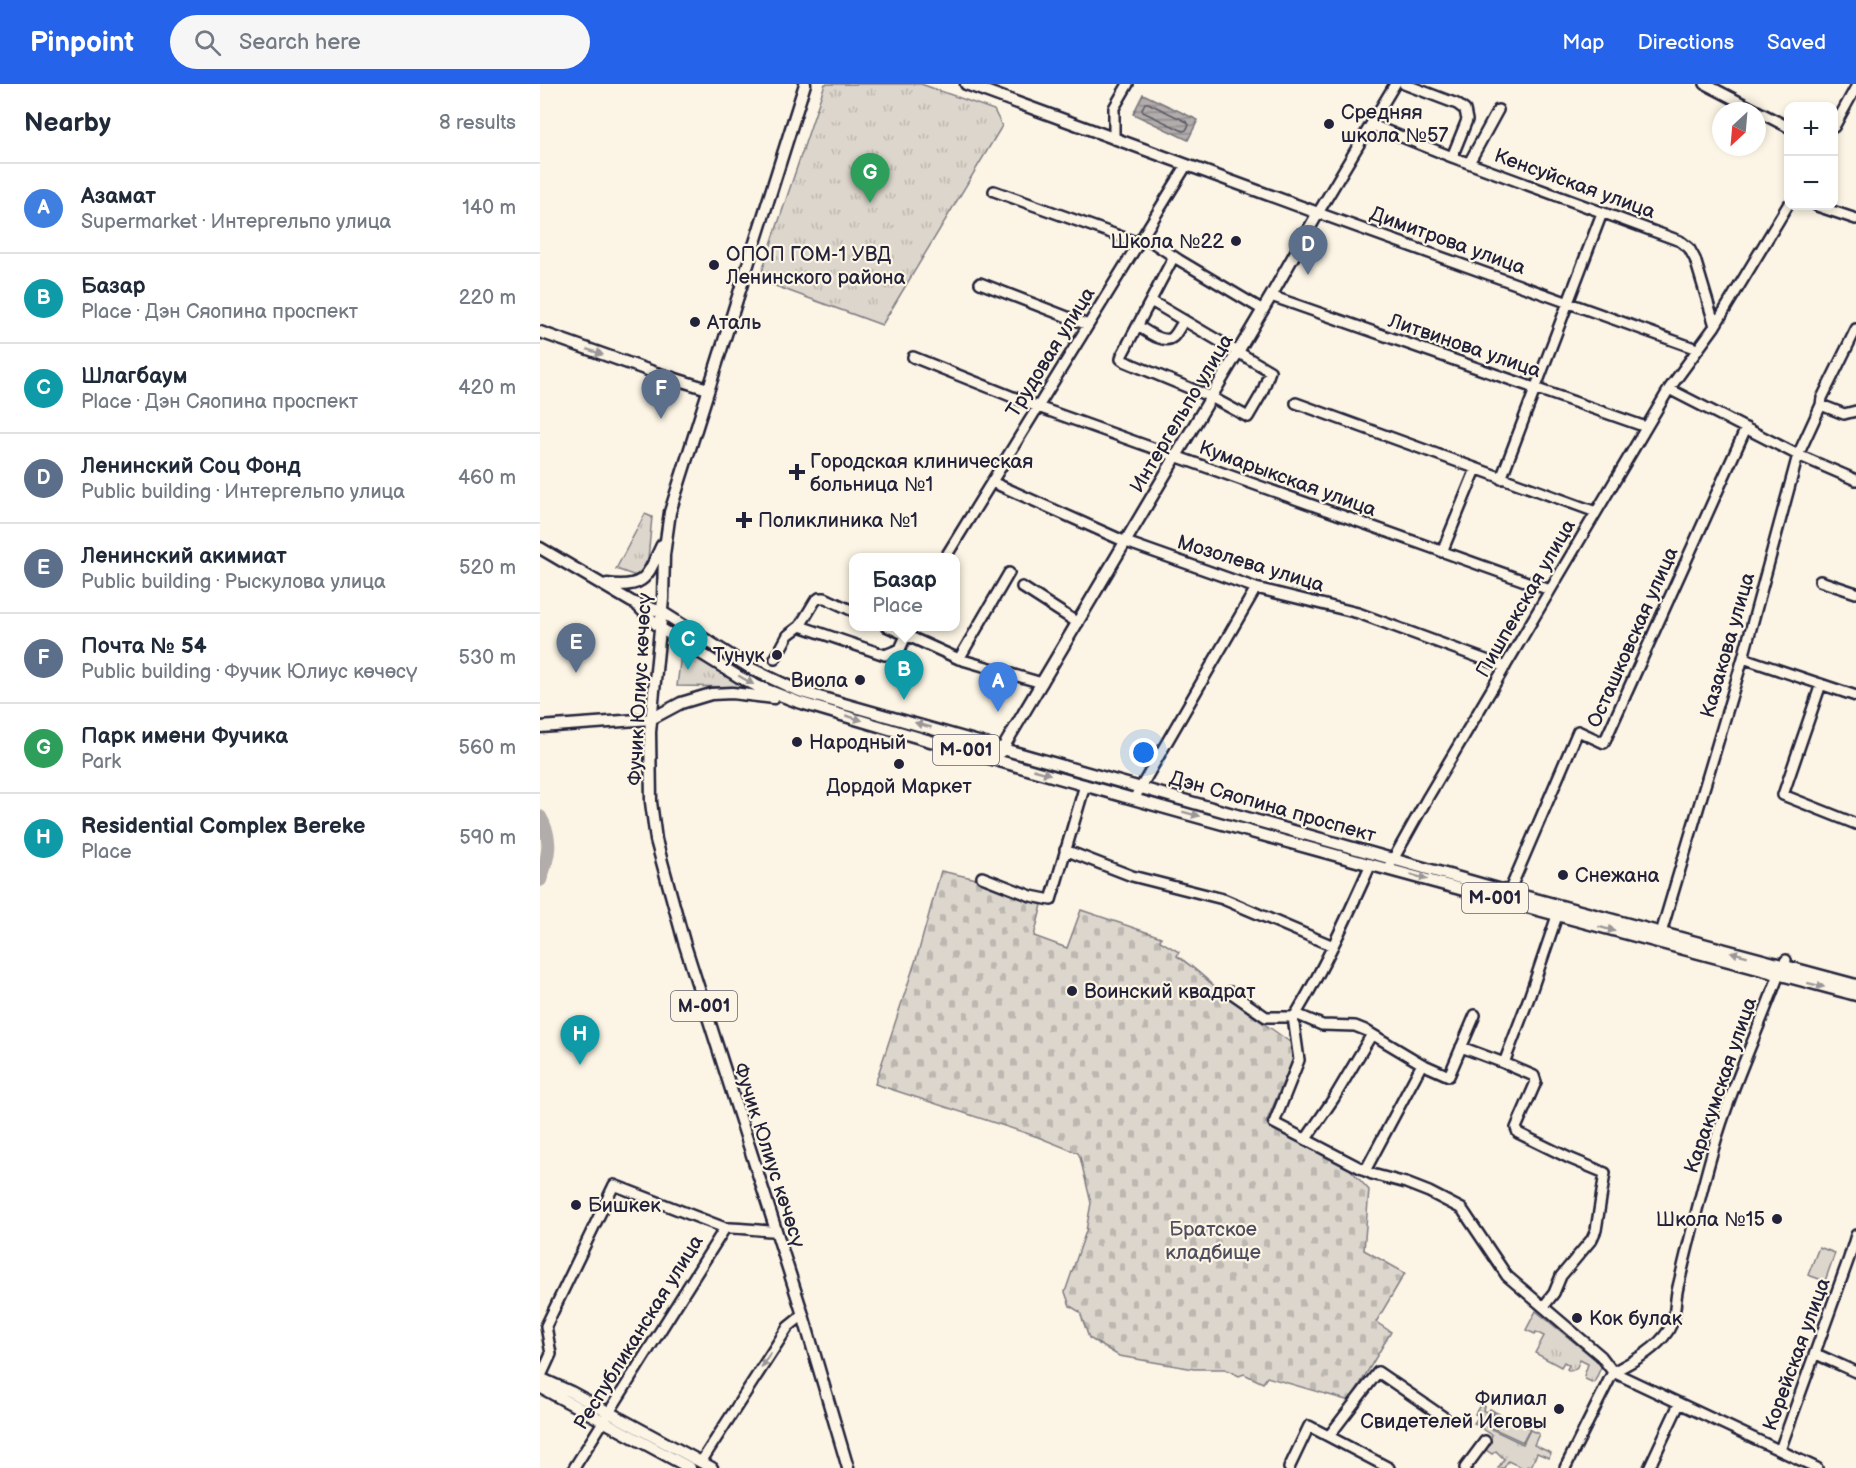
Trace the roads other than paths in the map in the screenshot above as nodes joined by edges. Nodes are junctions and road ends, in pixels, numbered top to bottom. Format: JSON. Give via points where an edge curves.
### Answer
{"nodes":[{"id":1,"x":805,"y":84,"type":"edge"},
{"id":2,"x":966,"y":84,"type":"edge"},
{"id":3,"x":1128,"y":84,"type":"edge"},
{"id":4,"x":1395,"y":84,"type":"edge"},
{"id":5,"x":1404,"y":84,"type":"edge"},
{"id":6,"x":1705,"y":84,"type":"edge"},
{"id":7,"x":1856,"y":87,"type":"edge"},
{"id":8,"x":1498,"y":110,"type":"dead end"},
{"id":9,"x":1838,"y":118,"type":"edge"},
{"id":10,"x":1372,"y":125,"type":"junction"},
{"id":11,"x":1784,"y":125,"type":"edge"},
{"id":12,"x":1113,"y":139,"type":"junction"},
{"id":13,"x":1452,"y":157,"type":"junction"},
{"id":14,"x":1469,"y":163,"type":"junction"},
{"id":15,"x":1186,"y":166,"type":"junction"},
{"id":16,"x":994,"y":191,"type":"dead end"},
{"id":17,"x":1785,"y":210,"type":"edge"},
{"id":18,"x":1829,"y":210,"type":"edge"},
{"id":19,"x":1318,"y":213,"type":"junction"},
{"id":20,"x":1602,"y":213,"type":"junction"},
{"id":21,"x":1856,"y":219,"type":"edge"},
{"id":22,"x":1141,"y":239,"type":"junction"},
{"id":23,"x":1172,"y":260,"type":"dead end"},
{"id":24,"x":980,"y":283,"type":"dead end"},
{"id":25,"x":1271,"y":296,"type":"junction"},
{"id":26,"x":1151,"y":301,"type":"junction"},
{"id":27,"x":1568,"y":302,"type":"junction"},
{"id":28,"x":1263,"y":310,"type":"junction"},
{"id":29,"x":1184,"y":320,"type":"junction"},
{"id":30,"x":1088,"y":325,"type":"junction"},
{"id":31,"x":1138,"y":326,"type":"junction"},
{"id":32,"x":1714,"y":326,"type":"junction"},
{"id":33,"x":1856,"y":329,"type":"edge"},
{"id":34,"x":540,"y":332,"type":"edge"},
{"id":35,"x":1697,"y":349,"type":"junction"},
{"id":36,"x":1238,"y":352,"type":"junction"},
{"id":37,"x":913,"y":357,"type":"dead end"},
{"id":38,"x":708,"y":388,"type":"junction"},
{"id":39,"x":1536,"y":388,"type":"junction"},
{"id":40,"x":1669,"y":389,"type":"junction"},
{"id":41,"x":1211,"y":397,"type":"junction"},
{"id":42,"x":1296,"y":403,"type":"dead end"},
{"id":43,"x":1821,"y":405,"type":"junction"},
{"id":44,"x":1038,"y":407,"type":"junction"},
{"id":45,"x":1856,"y":411,"type":"edge"},
{"id":46,"x":1646,"y":427,"type":"junction"},
{"id":47,"x":1746,"y":428,"type":"junction"},
{"id":48,"x":1798,"y":455,"type":"junction"},
{"id":49,"x":1176,"y":457,"type":"junction"},
{"id":50,"x":1476,"y":470,"type":"junction"},
{"id":51,"x":1501,"y":478,"type":"junction"},
{"id":52,"x":1856,"y":480,"type":"edge"},
{"id":53,"x":992,"y":482,"type":"junction"},
{"id":54,"x":1596,"y":512,"type":"junction"},
{"id":55,"x":666,"y":536,"type":"junction"},
{"id":56,"x":1126,"y":542,"type":"junction"},
{"id":57,"x":540,"y":548,"type":"edge"},
{"id":58,"x":1442,"y":552,"type":"junction"},
{"id":59,"x":948,"y":553,"type":"edge"},
{"id":60,"x":1009,"y":573,"type":"dead end"},
{"id":61,"x":1820,"y":581,"type":"dead end"},
{"id":62,"x":602,"y":584,"type":"junction"},
{"id":63,"x":1022,"y":587,"type":"dead end"},
{"id":64,"x":1256,"y":588,"type":"junction"},
{"id":65,"x":1550,"y":590,"type":"junction"},
{"id":66,"x":1856,"y":592,"type":"edge"},
{"id":67,"x":636,"y":604,"type":"junction"},
{"id":68,"x":849,"y":609,"type":"edge"},
{"id":69,"x":662,"y":612,"type":"junction"},
{"id":70,"x":1078,"y":623,"type":"junction"},
{"id":71,"x":800,"y":626,"type":"junction"},
{"id":72,"x":660,"y":628,"type":"junction"},
{"id":73,"x":903,"y":632,"type":"edge"},
{"id":74,"x":959,"y":658,"type":"junction"},
{"id":75,"x":1743,"y":658,"type":"junction"},
{"id":76,"x":775,"y":659,"type":"dead end"},
{"id":77,"x":1505,"y":667,"type":"junction"},
{"id":78,"x":1042,"y":683,"type":"junction"},
{"id":79,"x":1821,"y":684,"type":"junction"},
{"id":80,"x":1856,"y":696,"type":"edge"},
{"id":81,"x":798,"y":702,"type":"junction"},
{"id":82,"x":651,"y":719,"type":"junction"},
{"id":83,"x":540,"y":727,"type":"edge"},
{"id":84,"x":1004,"y":748,"type":"junction"},
{"id":85,"x":997,"y":759,"type":"junction"},
{"id":86,"x":1085,"y":785,"type":"junction"},
{"id":87,"x":1141,"y":788,"type":"junction"},
{"id":88,"x":1134,"y":799,"type":"junction"},
{"id":89,"x":1856,"y":824,"type":"edge"},
{"id":90,"x":1065,"y":850,"type":"junction"},
{"id":91,"x":1371,"y":864,"type":"junction"},
{"id":92,"x":1391,"y":864,"type":"junction"},
{"id":93,"x":982,"y":876,"type":"dead end"},
{"id":94,"x":1509,"y":892,"type":"junction"},
{"id":95,"x":1559,"y":910,"type":"junction"},
{"id":96,"x":1661,"y":933,"type":"junction"},
{"id":97,"x":1333,"y":946,"type":"junction"},
{"id":98,"x":1783,"y":967,"type":"junction"},
{"id":99,"x":1856,"y":985,"type":"edge"},
{"id":100,"x":1230,"y":992,"type":"dead end"},
{"id":101,"x":1856,"y":995,"type":"edge"},
{"id":102,"x":1475,"y":1015,"type":"dead end"},
{"id":103,"x":1294,"y":1016,"type":"junction"},
{"id":104,"x":1372,"y":1034,"type":"junction"},
{"id":105,"x":1461,"y":1047,"type":"junction"},
{"id":106,"x":1504,"y":1063,"type":"junction"},
{"id":107,"x":1422,"y":1064,"type":"junction"},
{"id":108,"x":1306,"y":1139,"type":"junction"},
{"id":109,"x":1365,"y":1170,"type":"junction"},
{"id":110,"x":725,"y":1228,"type":"junction"},
{"id":111,"x":775,"y":1231,"type":"junction"},
{"id":112,"x":1856,"y":1235,"type":"edge"},
{"id":113,"x":1853,"y":1259,"type":"edge"},
{"id":114,"x":1544,"y":1306,"type":"junction"},
{"id":115,"x":803,"y":1316,"type":"junction"},
{"id":116,"x":1816,"y":1354,"type":"junction"},
{"id":117,"x":1613,"y":1372,"type":"junction"},
{"id":118,"x":1856,"y":1372,"type":"edge"},
{"id":119,"x":540,"y":1378,"type":"edge"},
{"id":120,"x":540,"y":1387,"type":"edge"},
{"id":121,"x":1679,"y":1404,"type":"junction"},
{"id":122,"x":606,"y":1416,"type":"junction"},
{"id":123,"x":1445,"y":1418,"type":"dead end"},
{"id":124,"x":1329,"y":1436,"type":"junction"},
{"id":125,"x":1485,"y":1441,"type":"dead end"},
{"id":126,"x":1780,"y":1450,"type":"junction"},
{"id":127,"x":699,"y":1465,"type":"edge"},
{"id":128,"x":574,"y":1468,"type":"edge"},
{"id":129,"x":690,"y":1468,"type":"edge"},
{"id":130,"x":712,"y":1468,"type":"edge"},
{"id":131,"x":848,"y":1468,"type":"edge"},
{"id":132,"x":1289,"y":1468,"type":"edge"},
{"id":133,"x":1389,"y":1468,"type":"edge"},
{"id":134,"x":1465,"y":1468,"type":"edge"},
{"id":135,"x":1565,"y":1468,"type":"edge"},
{"id":136,"x":1649,"y":1468,"type":"edge"},
{"id":137,"x":1817,"y":1468,"type":"edge"}],
"edges":[{"from":1,"to":38,"type":"main road","name":"Фучик Юлиус көчөсү"},
{"from":2,"to":12,"type":"main road","name":"Димитрова улица"},
{"from":3,"to":12,"type":"street","via":[[1114,108]]},
{"from":4,"to":10,"type":"street","name":"Интергельпо улица"},
{"from":5,"to":13,"type":"street","via":[[1465,110],[1467,120]]},
{"from":6,"to":11,"type":"street"},
{"from":7,"to":9,"type":"street"},
{"from":8,"to":14,"type":"street"},
{"from":10,"to":13,"type":"street","name":"Кенсуйская улица"},
{"from":10,"to":19,"type":"street","name":"Интергельпо улица"},
{"from":12,"to":15,"type":"main road","name":"Димитрова улица"},
{"from":13,"to":14,"type":"street","name":"Кенсуйская улица"},
{"from":14,"to":20,"type":"street","name":"Кенсуйская улица"},
{"from":15,"to":19,"type":"main road","name":"Димитрова улица"},
{"from":15,"to":22,"type":"street","name":"Трудовая улица"},
{"from":16,"to":22,"type":"street"},
{"from":17,"to":32,"type":"street","name":"Пишпекская улица"},
{"from":18,"to":21,"type":"street"},
{"from":19,"to":25,"type":"main road","name":"Интергельпо улица"},
{"from":19,"to":27,"type":"street","name":"Димитрова улица"},
{"from":20,"to":27,"type":"street"},
{"from":20,"to":32,"type":"street","name":"Кенсуйская улица","via":[[1680,241],[1689,248]]},
{"from":22,"to":28,"type":"street"},
{"from":22,"to":30,"type":"street","name":"Трудовая улица"},
{"from":23,"to":26,"type":"street"},
{"from":24,"to":30,"type":"street"},
{"from":25,"to":28,"type":"main road","name":"Интергельпо улица"},
{"from":25,"to":39,"type":"street","name":"Литвинова улица"},
{"from":26,"to":29,"type":"street"},
{"from":26,"to":31,"type":"street"},
{"from":27,"to":35,"type":"street","name":"Димитрова улица"},
{"from":27,"to":39,"type":"street"},
{"from":28,"to":36,"type":"main road","name":"Интергельпо улица"},
{"from":29,"to":31,"type":"street","via":[[1167,340]]},
{"from":29,"to":36,"type":"street"},
{"from":30,"to":44,"type":"street","name":"Трудовая улица"},
{"from":31,"to":41,"type":"street","via":[[1122,355],[1124,362]]},
{"from":32,"to":35,"type":"street","name":"Пишпекская улица"},
{"from":33,"to":43,"type":"street","name":"Казакова улица"},
{"from":34,"to":38,"type":"main road","one_way":true},
{"from":35,"to":40,"type":"street","name":"Пишпекская улица"},
{"from":36,"to":41,"type":"main road","name":"Интергельпо улица"},
{"from":36,"to":41,"type":"street","via":[[1270,371],[1253,409],[1248,417]]},
{"from":37,"to":44,"type":"street","name":"Кумарыкская улица"},
{"from":38,"to":55,"type":"main road","name":"Фучик Юлиус көчөсү"},
{"from":39,"to":46,"type":"street","name":"Литвинова улица"},
{"from":39,"to":51,"type":"street"},
{"from":40,"to":46,"type":"street","name":"Пишпекская улица"},
{"from":40,"to":47,"type":"street"},
{"from":41,"to":49,"type":"main road","name":"Интергельпо улица"},
{"from":42,"to":50,"type":"street"},
{"from":43,"to":45,"type":"street","via":[[1844,414]]},
{"from":43,"to":48,"type":"street","name":"Казакова улица"},
{"from":44,"to":49,"type":"street","name":"Кумарыкская улица"},
{"from":44,"to":53,"type":"street","name":"Трудовая улица"},
{"from":46,"to":54,"type":"street","name":"Пишпекская улица"},
{"from":47,"to":48,"type":"street"},
{"from":47,"to":94,"type":"street","name":"Осташковская улица","via":[[1604,743],[1578,731]]},
{"from":48,"to":52,"type":"street"},
{"from":48,"to":75,"type":"street","name":"Казакова улица"},
{"from":49,"to":56,"type":"main road","name":"Интергельпо улица"},
{"from":49,"to":58,"type":"street","name":"Кумарыкская улица"},
{"from":50,"to":51,"type":"street"},
{"from":50,"to":58,"type":"street"},
{"from":51,"to":54,"type":"street"},
{"from":53,"to":56,"type":"street","name":"Мозолева улица"},
{"from":53,"to":59,"type":"street","name":"Трудовая улица"},
{"from":54,"to":65,"type":"street","name":"Пишпекская улица"},
{"from":55,"to":62,"type":"main road","via":[[649,573],[638,583]]},
{"from":55,"to":69,"type":"main road","name":"Фучик Юлиус көчөсү"},
{"from":56,"to":64,"type":"street","name":"Мозолева улица"},
{"from":56,"to":70,"type":"main road","name":"Интергельпо улица"},
{"from":57,"to":62,"type":"main road"},
{"from":58,"to":65,"type":"street","name":"Кумарыкская улица"},
{"from":60,"to":74,"type":"street"},
{"from":61,"to":66,"type":"street"},
{"from":62,"to":67,"type":"main road"},
{"from":63,"to":70,"type":"street"},
{"from":64,"to":77,"type":"street","name":"Мозолева улица","via":[[1358,613]]},
{"from":64,"to":87,"type":"street"},
{"from":65,"to":77,"type":"street","name":"Пишпекская улица"},
{"from":67,"to":69,"type":"main road","name":"Дэн Сяопина проспект"},
{"from":67,"to":72,"type":"main road","name":"Дэн Сяопина проспект"},
{"from":68,"to":71,"type":"street","via":[[819,598]]},
{"from":69,"to":72,"type":"main road","name":"Фучик Юлиус көчөсү","number":"М-001"},
{"from":84,"to":69,"type":"main road","name":"Дэн Сяопина проспект","number":"M-001","one_way":true,"via":[[792,688],[752,669]]},
{"from":70,"to":78,"type":"main road","name":"Интергельпо улица"},
{"from":71,"to":73,"type":"street","via":[[885,655],[900,649]]},
{"from":71,"to":76,"type":"street","via":[[788,635]]},
{"from":72,"to":81,"type":"main road","name":"Дэн Сяопина проспект","number":"M-001","one_way":true,"via":[[750,682]]},
{"from":72,"to":82,"type":"main road","name":"Фучик Юлиус көчөсү","number":"М-001"},
{"from":73,"to":74,"type":"street"},
{"from":74,"to":78,"type":"street"},
{"from":75,"to":79,"type":"street"},
{"from":75,"to":96,"type":"street","name":"Казакова улица"},
{"from":77,"to":92,"type":"street","name":"Пишпекская улица"},
{"from":78,"to":84,"type":"main road","name":"Интергельпо улица"},
{"from":79,"to":80,"type":"street"},
{"from":79,"to":89,"type":"street","via":[[1783,795]]},
{"from":81,"to":82,"type":"main road","via":[[711,694],[681,703]]},
{"from":81,"to":85,"type":"main road","name":"Дэн Сяопина проспект","number":"M-001","one_way":true},
{"from":82,"to":83,"type":"main road"},
{"from":82,"to":111,"type":"main road","name":"Фучик Юлиус көчөсү","number":"М-001","via":[[651,802],[660,856]]},
{"from":84,"to":85,"type":"main road","name":"Интергельпо улица"},
{"from":84,"to":87,"type":"main road","name":"Дэн Сяопина проспект","number":"M-001"},
{"from":85,"to":86,"type":"main road","name":"Дэн Сяопина проспект","number":"M-001","one_way":true},
{"from":86,"to":88,"type":"main road","name":"Дэн Сяопина проспект","number":"M-001"},
{"from":86,"to":90,"type":"street"},
{"from":87,"to":88,"type":"street"},
{"from":87,"to":92,"type":"main road","name":"Дэн Сяопина проспект","number":"M-001"},
{"from":88,"to":91,"type":"main road","name":"Дэн Сяопина проспект","number":"M-001","one_way":true},
{"from":90,"to":93,"type":"street","via":[[1051,900]]},
{"from":90,"to":97,"type":"street","via":[[1132,876],[1223,899]]},
{"from":91,"to":92,"type":"main road","name":"Дэн Сяопина проспект","number":"M-001"},
{"from":91,"to":97,"type":"street"},
{"from":92,"to":94,"type":"main road","name":"Дэн Сяопина проспект","number":"M-001"},
{"from":92,"to":95,"type":"main road","name":"Дэн Сяопина проспект","number":"M-001","one_way":true},
{"from":94,"to":95,"type":"main road","name":"Дэн Сяопина проспект","number":"M-001"},
{"from":95,"to":96,"type":"main road","name":"Дэн Сяопина проспект","number":"M-001"},
{"from":95,"to":98,"type":"main road","name":"Дэн Сяопина проспект","number":"M-001","one_way":true},
{"from":95,"to":106,"type":"street"},
{"from":98,"to":96,"type":"main road","name":"Дэн Сяопина проспект","number":"M-001","one_way":true},
{"from":97,"to":103,"type":"street"},
{"from":98,"to":99,"type":"main road","name":"Дэн Сяопина проспект","number":"M-001"},
{"from":98,"to":101,"type":"main road","name":"Дэн Сяопина проспект","number":"M-001","one_way":true},
{"from":98,"to":117,"type":"street","name":"Каракумская улица","via":[[1714,1148],[1677,1292],[1674,1319],[1659,1343]]},
{"from":100,"to":103,"type":"street","via":[[1266,1017]]},
{"from":102,"to":105,"type":"street"},
{"from":103,"to":104,"type":"street","via":[[1322,1025],[1355,1026]]},
{"from":103,"to":108,"type":"street","via":[[1299,1060],[1274,1123]]},
{"from":104,"to":107,"type":"street"},
{"from":104,"to":108,"type":"street"},
{"from":105,"to":106,"type":"street"},
{"from":105,"to":107,"type":"street","via":[[1449,1076]]},
{"from":106,"to":114,"type":"street","via":[[1534,1076],[1536,1082],[1516,1128],[1518,1133],[1605,1173],[1592,1239],[1564,1271]]},
{"from":107,"to":109,"type":"street"},
{"from":108,"to":109,"type":"street"},
{"from":109,"to":114,"type":"street","via":[[1429,1192],[1462,1209],[1507,1276]]},
{"from":110,"to":111,"type":"street","name":"Республиканская улица"},
{"from":110,"to":119,"type":"street","via":[[614,1185],[546,1326],[551,1354]]},
{"from":110,"to":122,"type":"street","name":"Республиканская улица"},
{"from":111,"to":115,"type":"main road","name":"Фучик Юлиус көчөсү","number":"М-001"},
{"from":112,"to":113,"type":"street","name":"Корейская улица"},
{"from":113,"to":116,"type":"street","name":"Корейская улица"},
{"from":114,"to":117,"type":"street","via":[[1601,1356]]},
{"from":115,"to":127,"type":"street","one_way":true,"via":[[788,1327]]},
{"from":115,"to":131,"type":"main road","name":"Фучик Юлиус көчөсү","number":"М-001"},
{"from":116,"to":118,"type":"street"},
{"from":116,"to":126,"type":"street","name":"Корейская улица"},
{"from":117,"to":121,"type":"street"},
{"from":117,"to":135,"type":"street"},
{"from":119,"to":122,"type":"main road","via":[[571,1392]]},
{"from":120,"to":122,"type":"main road"},
{"from":121,"to":126,"type":"street"},
{"from":121,"to":136,"type":"street"},
{"from":122,"to":127,"type":"main road"},
{"from":122,"to":128,"type":"street","name":"Республиканская улица"},
{"from":122,"to":129,"type":"main road"},
{"from":123,"to":124,"type":"street","via":[[1378,1372]]},
{"from":124,"to":132,"type":"street","via":[[1309,1426]]},
{"from":124,"to":133,"type":"street"},
{"from":125,"to":134,"type":"street"},
{"from":126,"to":137,"type":"street"},
{"from":127,"to":130,"type":"main road"}]}
